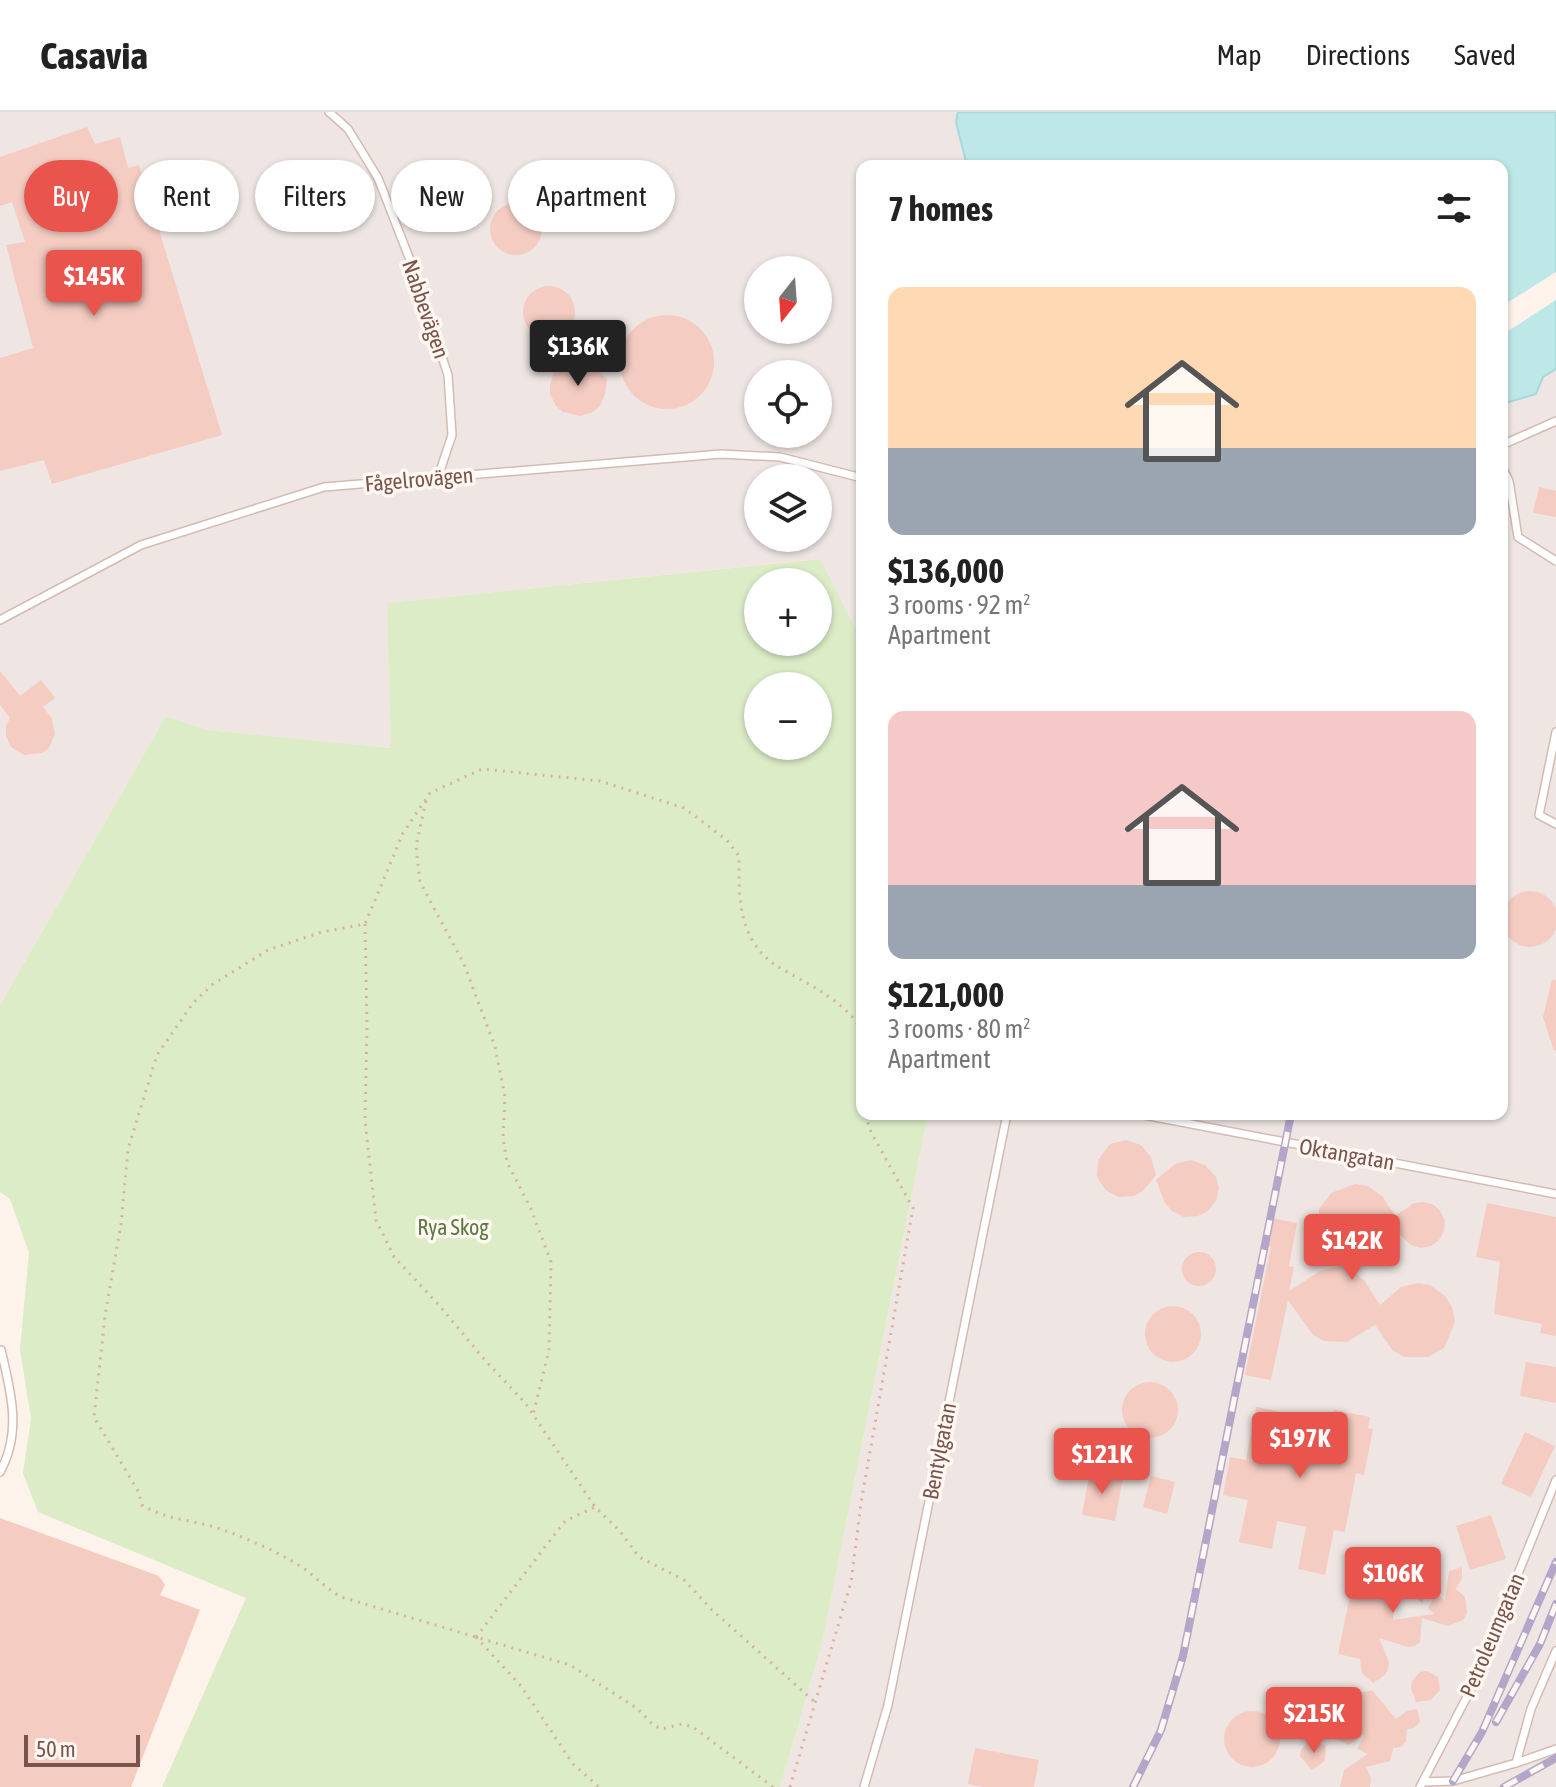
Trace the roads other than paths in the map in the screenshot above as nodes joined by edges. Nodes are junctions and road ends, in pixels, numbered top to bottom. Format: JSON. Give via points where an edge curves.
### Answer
{"nodes":[{"id":1,"x":329,"y":112,"type":"edge"},
{"id":2,"x":1556,"y":421,"type":"edge"},
{"id":3,"x":1508,"y":442,"type":"edge"},
{"id":4,"x":856,"y":476,"type":"edge"},
{"id":5,"x":438,"y":477,"type":"junction"},
{"id":6,"x":1508,"y":479,"type":"edge"},
{"id":7,"x":1556,"y":561,"type":"edge"},
{"id":8,"x":0,"y":620,"type":"edge"},
{"id":9,"x":1556,"y":732,"type":"edge"},
{"id":10,"x":1556,"y":824,"type":"edge"},
{"id":11,"x":1006,"y":1120,"type":"edge"},
{"id":12,"x":1170,"y":1120,"type":"edge"},
{"id":13,"x":1556,"y":1194,"type":"edge"},
{"id":14,"x":1,"y":1350,"type":"edge"},
{"id":15,"x":0,"y":1472,"type":"edge"},
{"id":16,"x":1556,"y":1480,"type":"edge"},
{"id":17,"x":1556,"y":1651,"type":"edge"},
{"id":18,"x":1556,"y":1749,"type":"edge"},
{"id":19,"x":1516,"y":1763,"type":"junction"},
{"id":20,"x":1421,"y":1785,"type":"edge"},
{"id":21,"x":864,"y":1787,"type":"edge"}],
"edges":[{"from":1,"to":5,"type":"lane","name":"Nabbevägen","via":[[348,129],[378,178],[448,375],[452,435]]},
{"from":2,"to":3,"type":"lane"},
{"from":4,"to":5,"type":"lane","name":"Fågelrovägen","via":[[780,457],[721,454]]},
{"from":5,"to":8,"type":"lane","name":"Fågelrovägen","via":[[324,487],[141,545]]},
{"from":6,"to":7,"type":"lane","via":[[1518,537]]},
{"from":9,"to":10,"type":"lane","via":[[1539,815]]},
{"from":11,"to":21,"type":"lane","name":"Bentylgatan","via":[[888,1705]]},
{"from":12,"to":13,"type":"lane","name":"Oktangatan"},
{"from":14,"to":15,"type":"lane","via":[[14,1428]]},
{"from":16,"to":20,"type":"lane","name":"Petroleumgatan","via":[[1472,1687]]},
{"from":17,"to":19,"type":"lane","via":[[1531,1709]]},
{"from":18,"to":19,"type":"lane"},
{"from":19,"to":20,"type":"lane"}]}
